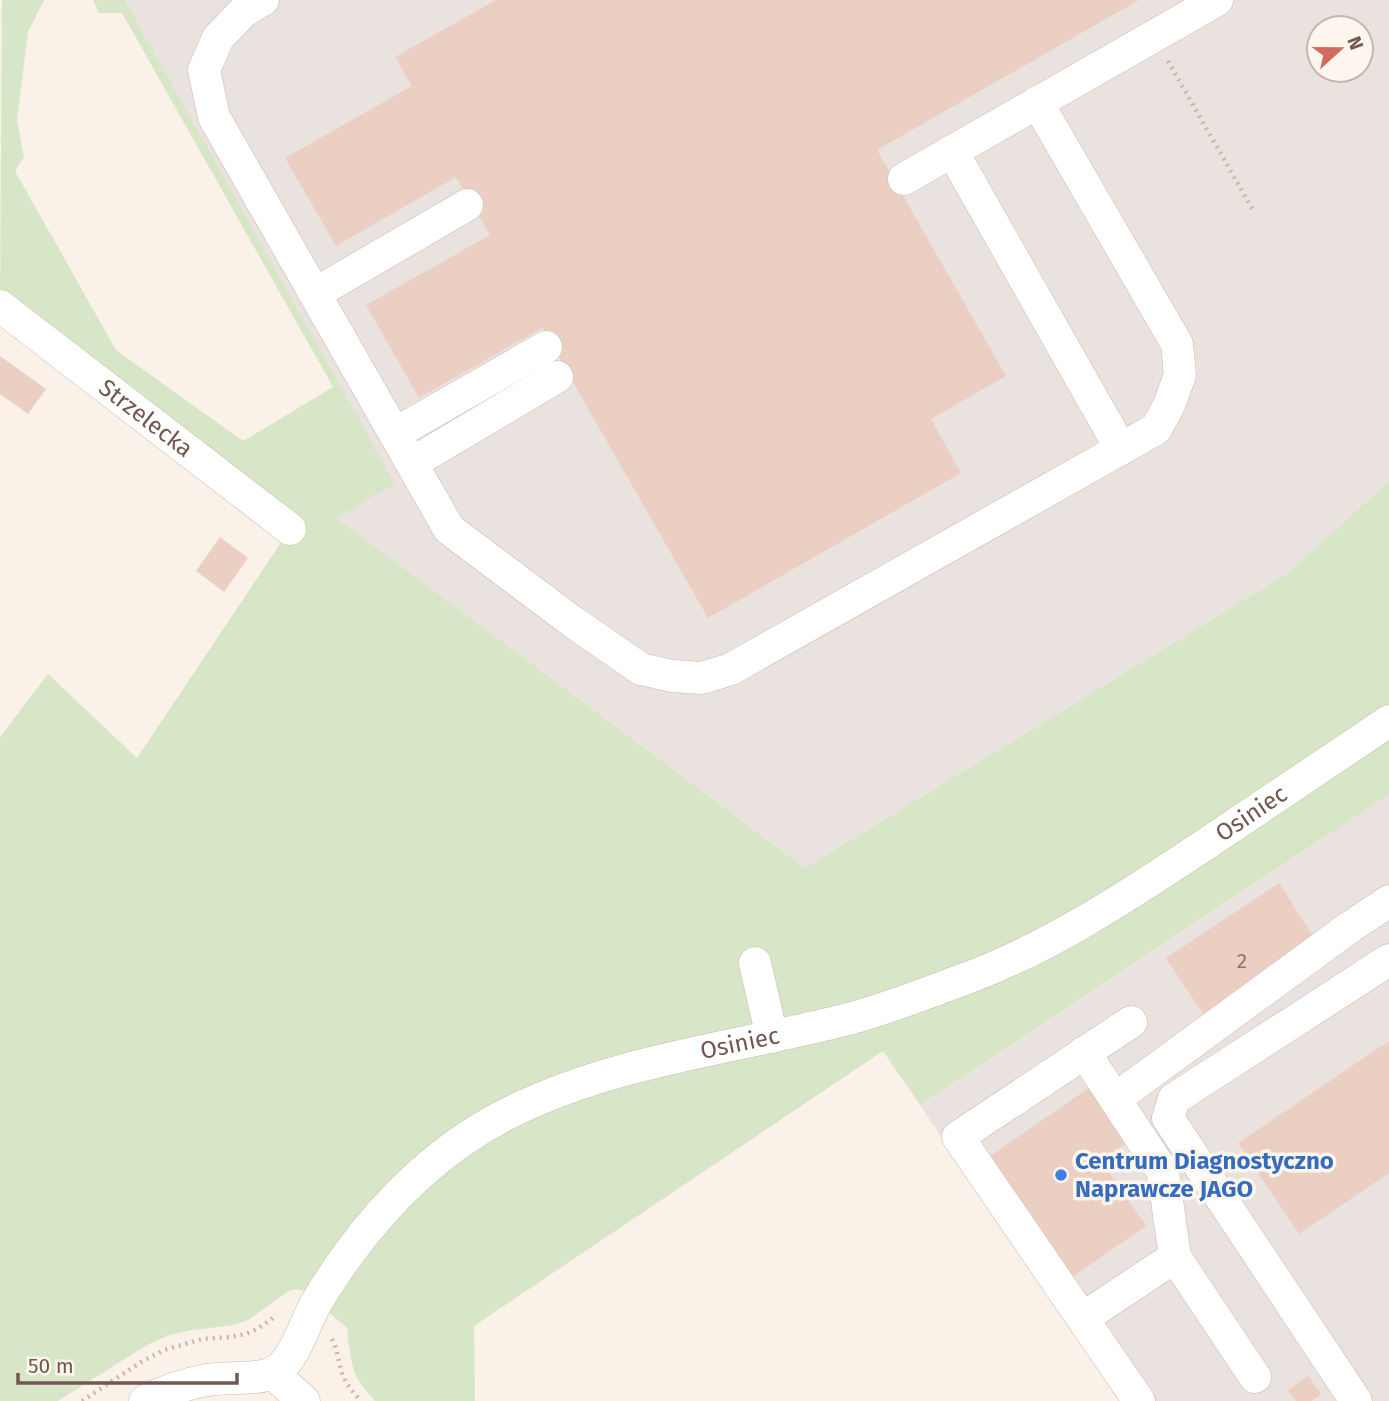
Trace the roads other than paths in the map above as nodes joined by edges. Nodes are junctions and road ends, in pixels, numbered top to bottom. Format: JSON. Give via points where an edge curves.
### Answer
{"nodes":[{"id":1,"x":263,"y":0,"type":"edge"},
{"id":2,"x":1217,"y":0,"type":"edge"},
{"id":3,"x":1037,"y":102,"type":"junction"},
{"id":4,"x":952,"y":152,"type":"junction"},
{"id":5,"x":904,"y":179,"type":"dead end"},
{"id":6,"x":467,"y":205,"type":"dead end"},
{"id":7,"x":316,"y":293,"type":"junction"},
{"id":8,"x":0,"y":306,"type":"edge"},
{"id":9,"x":546,"y":347,"type":"dead end"},
{"id":10,"x":558,"y":377,"type":"dead end"},
{"id":11,"x":396,"y":433,"type":"junction"},
{"id":12,"x":1121,"y":449,"type":"junction"},
{"id":13,"x":412,"y":463,"type":"junction"},
{"id":14,"x":290,"y":529,"type":"dead end"},
{"id":15,"x":1389,"y":721,"type":"edge"},
{"id":16,"x":1389,"y":901,"type":"edge"},
{"id":17,"x":1389,"y":960,"type":"edge"},
{"id":18,"x":755,"y":963,"type":"dead end"},
{"id":19,"x":1131,"y":1022,"type":"dead end"},
{"id":20,"x":772,"y":1037,"type":"junction"},
{"id":21,"x":1084,"y":1052,"type":"junction"},
{"id":22,"x":1115,"y":1099,"type":"junction"},
{"id":23,"x":1175,"y":1256,"type":"junction"},
{"id":24,"x":1083,"y":1318,"type":"junction"},
{"id":25,"x":272,"y":1373,"type":"junction"},
{"id":26,"x":1255,"y":1377,"type":"dead end"},
{"id":27,"x":145,"y":1401,"type":"edge"},
{"id":28,"x":304,"y":1401,"type":"edge"},
{"id":29,"x":1139,"y":1401,"type":"edge"},
{"id":30,"x":1356,"y":1401,"type":"edge"}],
"edges":[{"from":1,"to":7,"type":"street","via":[[244,11],[218,38],[204,70],[214,117]]},
{"from":2,"to":3,"type":"street"},
{"from":3,"to":4,"type":"street"},
{"from":3,"to":12,"type":"street","via":[[1177,344],[1180,375],[1169,405],[1156,429]]},
{"from":4,"to":5,"type":"street"},
{"from":4,"to":12,"type":"street"},
{"from":6,"to":7,"type":"street"},
{"from":7,"to":11,"type":"street"},
{"from":8,"to":14,"type":"street","name":"Strzelecka"},
{"from":9,"to":11,"type":"street"},
{"from":10,"to":13,"type":"street"},
{"from":11,"to":13,"type":"street"},
{"from":12,"to":13,"type":"street","via":[[731,669],[702,678],[641,669],[573,622],[449,528]]},
{"from":15,"to":20,"type":"street","name":"Osiniec","via":[[1144,886],[1033,949],[967,978],[863,1014]]},
{"from":16,"to":22,"type":"street"},
{"from":17,"to":30,"type":"street","via":[[1174,1099],[1168,1118]]},
{"from":18,"to":20,"type":"street"},
{"from":19,"to":21,"type":"street"},
{"from":20,"to":25,"type":"street","name":"Osiniec","via":[[579,1083],[500,1117],[464,1140],[386,1207],[313,1308],[292,1354]]},
{"from":21,"to":22,"type":"street"},
{"from":21,"to":24,"type":"street","via":[[958,1137]]},
{"from":22,"to":23,"type":"street","via":[[1163,1172]]},
{"from":23,"to":24,"type":"street"},
{"from":23,"to":26,"type":"street"},
{"from":24,"to":29,"type":"street"},
{"from":25,"to":27,"type":"street","via":[[178,1386]]},
{"from":25,"to":28,"type":"street"}]}
